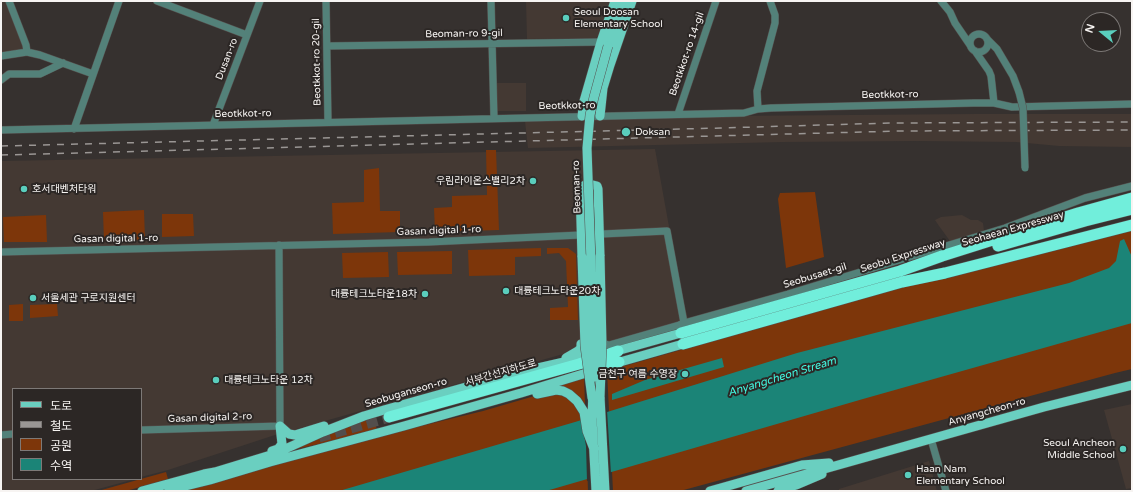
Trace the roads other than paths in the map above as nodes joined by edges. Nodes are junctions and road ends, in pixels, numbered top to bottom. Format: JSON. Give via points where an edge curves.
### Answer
{"nodes":[{"id":1,"x":9,"y":1,"type":"edge"},
{"id":2,"x":119,"y":1,"type":"edge"},
{"id":3,"x":157,"y":1,"type":"edge"},
{"id":4,"x":260,"y":1,"type":"edge"},
{"id":5,"x":326,"y":1,"type":"edge"},
{"id":6,"x":491,"y":1,"type":"edge"},
{"id":7,"x":615,"y":1,"type":"edge"},
{"id":8,"x":624,"y":1,"type":"edge"},
{"id":9,"x":632,"y":1,"type":"edge"},
{"id":10,"x":716,"y":1,"type":"edge"},
{"id":11,"x":770,"y":1,"type":"edge"},
{"id":12,"x":942,"y":1,"type":"edge"},
{"id":13,"x":955,"y":23,"type":"junction"},
{"id":14,"x":976,"y":34,"type":"junction"},
{"id":15,"x":247,"y":35,"type":"junction"},
{"id":16,"x":492,"y":44,"type":"junction"},
{"id":17,"x":604,"y":44,"type":"junction"},
{"id":18,"x":987,"y":44,"type":"junction"},
{"id":19,"x":327,"y":46,"type":"junction"},
{"id":20,"x":972,"y":48,"type":"junction"},
{"id":21,"x":27,"y":52,"type":"junction"},
{"id":22,"x":1,"y":56,"type":"edge"},
{"id":23,"x":63,"y":63,"type":"junction"},
{"id":24,"x":983,"y":63,"type":"junction"},
{"id":25,"x":93,"y":74,"type":"junction"},
{"id":26,"x":1,"y":80,"type":"edge"},
{"id":27,"x":994,"y":103,"type":"junction"},
{"id":28,"x":1132,"y":104,"type":"edge"},
{"id":29,"x":758,"y":109,"type":"junction"},
{"id":30,"x":678,"y":114,"type":"junction"},
{"id":31,"x":582,"y":116,"type":"junction"},
{"id":32,"x":600,"y":116,"type":"junction"},
{"id":33,"x":494,"y":118,"type":"junction"},
{"id":34,"x":328,"y":122,"type":"junction"},
{"id":35,"x":213,"y":125,"type":"junction"},
{"id":36,"x":74,"y":129,"type":"junction"},
{"id":37,"x":1,"y":130,"type":"edge"},
{"id":38,"x":1025,"y":168,"type":"dead end"},
{"id":39,"x":1132,"y":186,"type":"edge"},
{"id":40,"x":1132,"y":198,"type":"edge"},
{"id":41,"x":1132,"y":209,"type":"edge"},
{"id":42,"x":1132,"y":216,"type":"edge"},
{"id":43,"x":1132,"y":226,"type":"edge"},
{"id":44,"x":599,"y":234,"type":"junction"},
{"id":45,"x":582,"y":235,"type":"junction"},
{"id":46,"x":279,"y":246,"type":"junction"},
{"id":47,"x":1,"y":252,"type":"edge"},
{"id":48,"x":901,"y":276,"type":"junction"},
{"id":49,"x":683,"y":333,"type":"junction"},
{"id":50,"x":581,"y":344,"type":"joint"},
{"id":51,"x":618,"y":357,"type":"junction"},
{"id":52,"x":556,"y":364,"type":"junction"},
{"id":53,"x":1132,"y":385,"type":"edge"},
{"id":54,"x":596,"y":397,"type":"junction"},
{"id":55,"x":364,"y":416,"type":"junction"},
{"id":56,"x":390,"y":420,"type":"tunnel mouth"},
{"id":57,"x":280,"y":426,"type":"junction"},
{"id":58,"x":404,"y":426,"type":"junction"},
{"id":59,"x":142,"y":430,"type":"edge"},
{"id":60,"x":12,"y":434,"type":"edge"},
{"id":61,"x":1,"y":435,"type":"edge"},
{"id":62,"x":931,"y":439,"type":"junction"},
{"id":63,"x":594,"y":448,"type":"junction"},
{"id":64,"x":848,"y":462,"type":"junction"},
{"id":65,"x":204,"y":474,"type":"junction"},
{"id":66,"x":142,"y":491,"type":"edge"},
{"id":67,"x":165,"y":491,"type":"edge"},
{"id":68,"x":596,"y":491,"type":"edge"},
{"id":69,"x":606,"y":491,"type":"edge"},
{"id":70,"x":710,"y":491,"type":"edge"},
{"id":71,"x":746,"y":491,"type":"edge"},
{"id":72,"x":778,"y":491,"type":"edge"},
{"id":73,"x":946,"y":491,"type":"edge"}],
"edges":[{"from":1,"to":21,"type":"street"},
{"from":2,"to":25,"type":"street"},
{"from":3,"to":15,"type":"street"},
{"from":4,"to":15,"type":"street","name":"Dusan-ro"},
{"from":5,"to":19,"type":"street","name":"Beotkkot-ro 20-gil"},
{"from":6,"to":16,"type":"street"},
{"from":7,"to":17,"type":"main road"},
{"from":8,"to":17,"type":"main road","name":"Beoman-ro"},
{"from":9,"to":32,"type":"main road","via":[[603,88]]},
{"from":10,"to":30,"type":"street","name":"Beotkkot-ro 14-gil"},
{"from":11,"to":29,"type":"street","via":[[775,23],[757,91]]},
{"from":12,"to":13,"type":"street"},
{"from":13,"to":14,"type":"street"},
{"from":13,"to":20,"type":"street"},
{"from":14,"to":18,"type":"street","via":[[982,34]]},
{"from":14,"to":20,"type":"street","via":[[970,39]]},
{"from":15,"to":35,"type":"street","name":"Dusan-ro"},
{"from":16,"to":17,"type":"street","name":"Beoman-ro 9-gil"},
{"from":16,"to":19,"type":"street","name":"Beoman-ro 9-gil"},
{"from":16,"to":33,"type":"street"},
{"from":17,"to":31,"type":"main road","via":[[584,101]]},
{"from":17,"to":54,"type":"main road","name":"Beoman-ro","bridge":true,"via":[[590,115],[587,148]]},
{"from":18,"to":20,"type":"street","via":[[981,52]]},
{"from":18,"to":24,"type":"street","via":[[983,53]]},
{"from":18,"to":38,"type":"street","bridge":true,"via":[[997,49],[1019,92],[1023,108]]},
{"from":19,"to":34,"type":"street","name":"Beotkkot-ro 20-gil"},
{"from":20,"to":24,"type":"street"},
{"from":21,"to":22,"type":"street"},
{"from":21,"to":23,"type":"street"},
{"from":23,"to":25,"type":"street"},
{"from":23,"to":26,"type":"street","via":[[40,74],[9,74]]},
{"from":24,"to":27,"type":"street","via":[[991,76]]},
{"from":25,"to":36,"type":"street"},
{"from":27,"to":28,"type":"street","name":"Beotkkot-ro","via":[[1012,107]]},
{"from":27,"to":29,"type":"street","name":"Beotkkot-ro"},
{"from":29,"to":30,"type":"street","name":"Beotkkot-ro","via":[[744,113]]},
{"from":30,"to":32,"type":"street","name":"Beotkkot-ro"},
{"from":31,"to":32,"type":"street","name":"Beotkkot-ro"},
{"from":31,"to":33,"type":"street","name":"Beotkkot-ro"},
{"from":33,"to":34,"type":"street","name":"Beotkkot-ro"},
{"from":34,"to":35,"type":"street","name":"Beotkkot-ro"},
{"from":35,"to":36,"type":"street","name":"Beotkkot-ro"},
{"from":36,"to":37,"type":"street","name":"Beotkkot-ro"},
{"from":39,"to":49,"type":"street","name":"Seobusaet-gil","via":[[1085,198],[1005,228],[788,294]]},
{"from":40,"to":48,"type":"highway","name":"Seobu Expressway","via":[[942,256]]},
{"from":41,"to":48,"type":"highway","name":"Seohaean Expressway","via":[[943,261]]},
{"from":42,"to":48,"type":"highway","name":"Seohaean Expressway","via":[[945,267]]},
{"from":43,"to":48,"type":"highway","name":"Seobu Expressway","via":[[945,274]]},
{"from":44,"to":45,"type":"street","name":"Gasan digital 1-ro"},
{"from":44,"to":45,"type":"main road","via":[[598,189],[597,186],[585,185],[580,189]]},
{"from":44,"to":49,"type":"street","via":[[667,231]]},
{"from":44,"to":54,"type":"main road","bridge":true,"via":[[602,344]]},
{"from":45,"to":46,"type":"street","name":"Gasan digital 1-ro"},
{"from":45,"to":54,"type":"main road","bridge":true,"via":[[585,346]]},
{"from":46,"to":47,"type":"street","name":"Gasan digital 1-ro"},
{"from":46,"to":57,"type":"street"},
{"from":48,"to":49,"type":"highway","name":"Seobu Expressway"},
{"from":49,"to":50,"type":"street","name":"Seobusaet-gil","via":[[679,325],[609,345],[598,341]]},
{"from":49,"to":51,"type":"main road","name":"Seobuganseon-ro"},
{"from":50,"to":52,"type":"main road","via":[[578,352]]},
{"from":51,"to":52,"type":"main road","name":"Seobuganseon-ro","via":[[582,358]]},
{"from":51,"to":56,"type":"highway","name":"서부간선지하도로","via":[[579,364]]},
{"from":51,"to":58,"type":"main road","name":"Seobuganseon-ro","via":[[574,377]]},
{"from":52,"to":55,"type":"main road","name":"Seobuganseon-ro"},
{"from":53,"to":62,"type":"main road","name":"Anyangcheon-ro"},
{"from":54,"to":63,"type":"main road","name":"Beoman-ro"},
{"from":54,"to":69,"type":"main road","name":"Beoman-ro"},
{"from":55,"to":57,"type":"main road","via":[[295,435],[289,434]]},
{"from":55,"to":65,"type":"main road","name":"Seobuganseon-ro","via":[[274,454]]},
{"from":57,"to":59,"type":"street","name":"Gasan digital 2-ro"},
{"from":57,"to":65,"type":"main road","via":[[282,444],[278,449]]},
{"from":58,"to":63,"type":"main road","via":[[556,390],[569,394],[577,401],[584,412]]},
{"from":58,"to":67,"type":"main road","name":"Seobuganseon-ro"},
{"from":60,"to":61,"type":"street"},
{"from":62,"to":64,"type":"main road","name":"Anyangcheon-ro"},
{"from":62,"to":73,"type":"street"},
{"from":63,"to":68,"type":"main road","name":"Beoman-ro"},
{"from":64,"to":70,"type":"main road","via":[[802,465]]},
{"from":64,"to":71,"type":"main road"},
{"from":64,"to":72,"type":"main road"},
{"from":65,"to":66,"type":"main road","name":"Seobuganseon-ro"}]}
